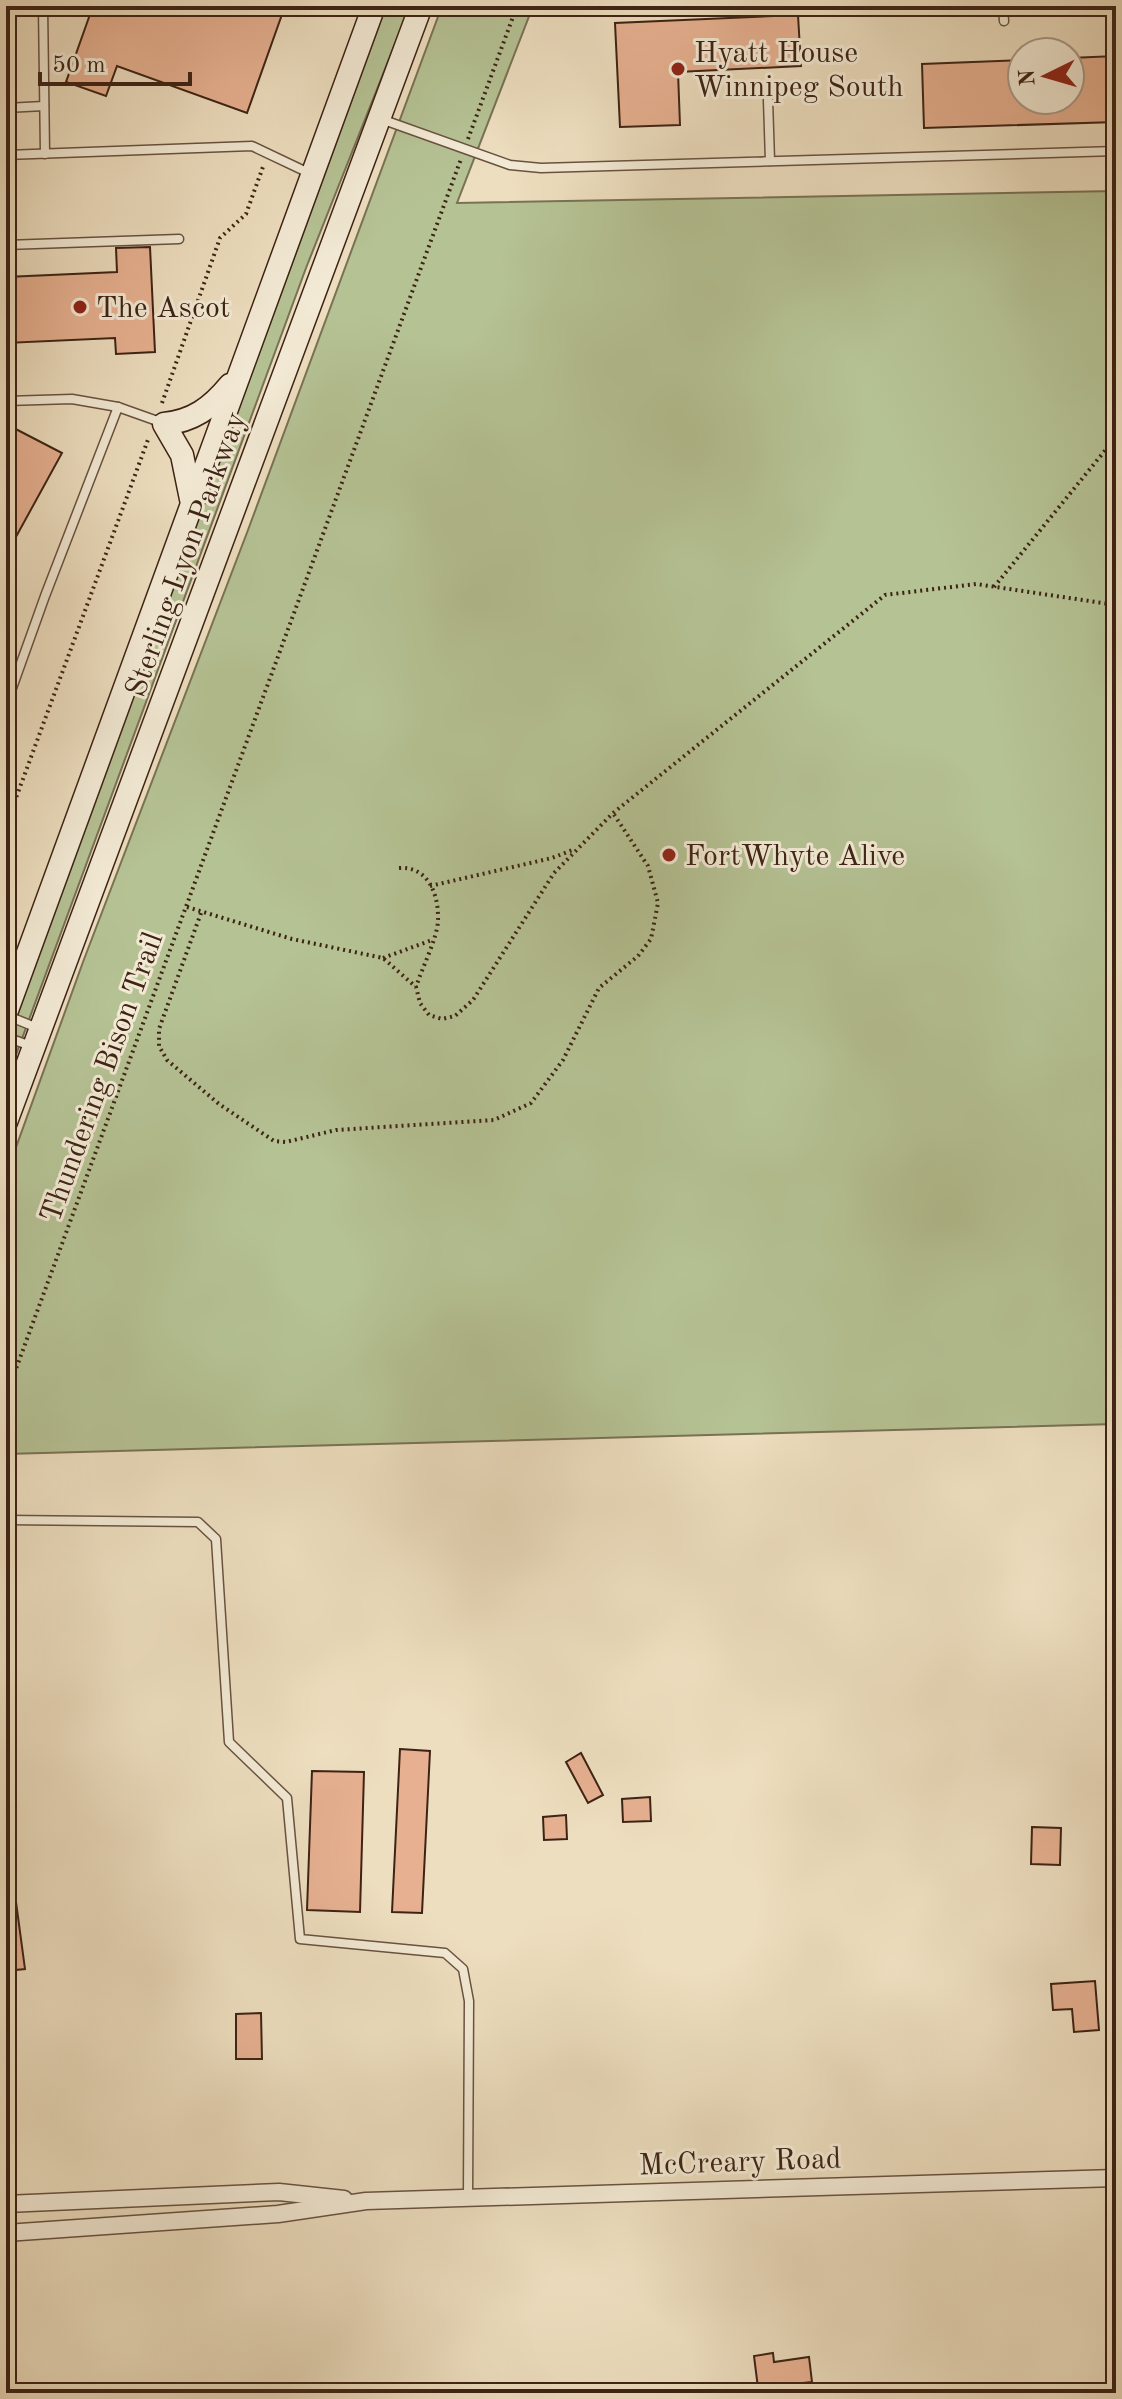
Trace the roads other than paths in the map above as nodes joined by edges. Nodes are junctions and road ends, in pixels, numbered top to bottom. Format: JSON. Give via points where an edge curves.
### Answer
{"nodes":[{"id":1,"x":43,"y":6,"type":"edge"},
{"id":2,"x":374,"y":6,"type":"edge"},
{"id":3,"x":421,"y":6,"type":"edge"},
{"id":4,"x":1003,"y":6,"type":"edge"},
{"id":5,"x":1004,"y":21,"type":"dead end"},
{"id":6,"x":768,"y":100,"type":"dead end"},
{"id":7,"x":44,"y":106,"type":"junction"},
{"id":8,"x":6,"y":108,"type":"edge"},
{"id":9,"x":379,"y":118,"type":"junction"},
{"id":10,"x":1116,"y":151,"type":"edge"},
{"id":11,"x":45,"y":154,"type":"junction"},
{"id":12,"x":6,"y":155,"type":"edge"},
{"id":13,"x":770,"y":161,"type":"junction"},
{"id":14,"x":312,"y":174,"type":"junction"},
{"id":15,"x":179,"y":239,"type":"dead end"},
{"id":16,"x":6,"y":245,"type":"edge"},
{"id":17,"x":238,"y":375,"type":"junction"},
{"id":18,"x":6,"y":401,"type":"edge"},
{"id":19,"x":118,"y":407,"type":"junction"},
{"id":20,"x":160,"y":422,"type":"junction"},
{"id":21,"x":192,"y":503,"type":"junction"},
{"id":22,"x":6,"y":705,"type":"edge"},
{"id":23,"x":38,"y":926,"type":"junction"},
{"id":24,"x":6,"y":962,"type":"edge"},
{"id":25,"x":6,"y":1014,"type":"edge"},
{"id":26,"x":6,"y":1037,"type":"edge"},
{"id":27,"x":37,"y":1038,"type":"junction"},
{"id":28,"x":6,"y":1122,"type":"edge"},
{"id":29,"x":6,"y":1520,"type":"edge"},
{"id":30,"x":1116,"y":2178,"type":"edge"},
{"id":31,"x":468,"y":2197,"type":"junction"},
{"id":32,"x":366,"y":2201,"type":"junction"},
{"id":33,"x":6,"y":2204,"type":"edge"},
{"id":34,"x":6,"y":2233,"type":"edge"}],
"edges":[{"from":1,"to":7,"type":"lane"},
{"from":2,"to":14,"type":"main road","name":"Sterling Lyon Parkway"},
{"from":3,"to":9,"type":"main road","name":"Sterling Lyon Parkway"},
{"from":4,"to":5,"type":"lane"},
{"from":6,"to":13,"type":"lane"},
{"from":7,"to":8,"type":"lane"},
{"from":7,"to":11,"type":"lane"},
{"from":9,"to":13,"type":"lane","via":[[510,165]]},
{"from":9,"to":27,"type":"main road","name":"Sterling Lyon Parkway"},
{"from":10,"to":13,"type":"lane"},
{"from":11,"to":12,"type":"lane"},
{"from":11,"to":14,"type":"lane","via":[[252,146]]},
{"from":14,"to":17,"type":"main road","name":"Sterling Lyon Parkway"},
{"from":15,"to":16,"type":"lane"},
{"from":17,"to":20,"type":"main road","via":[[202,413],[189,420]]},
{"from":17,"to":21,"type":"main road","name":"Sterling Lyon Parkway"},
{"from":18,"to":19,"type":"lane","via":[[72,399]]},
{"from":19,"to":20,"type":"lane"},
{"from":19,"to":22,"type":"lane"},
{"from":20,"to":21,"type":"main road","via":[[182,455]]},
{"from":21,"to":23,"type":"main road","name":"Sterling Lyon Parkway"},
{"from":23,"to":24,"type":"main road"},
{"from":23,"to":25,"type":"main road","name":"Sterling Lyon Parkway"},
{"from":25,"to":27,"type":"lane"},
{"from":26,"to":27,"type":"lane"},
{"from":27,"to":28,"type":"main road","name":"Sterling Lyon Parkway"},
{"from":29,"to":31,"type":"lane","via":[[198,1522],[216,1539],[229,1742],[287,1798],[300,1939],[445,1953],[463,1969],[469,2001]]},
{"from":30,"to":31,"type":"street","name":"McCreary Road"},
{"from":31,"to":32,"type":"street","name":"McCreary Road"},
{"from":32,"to":33,"type":"street","name":"McCreary Road","via":[[279,2192]]},
{"from":32,"to":34,"type":"street","name":"McCreary Road","via":[[278,2214]]}]}
